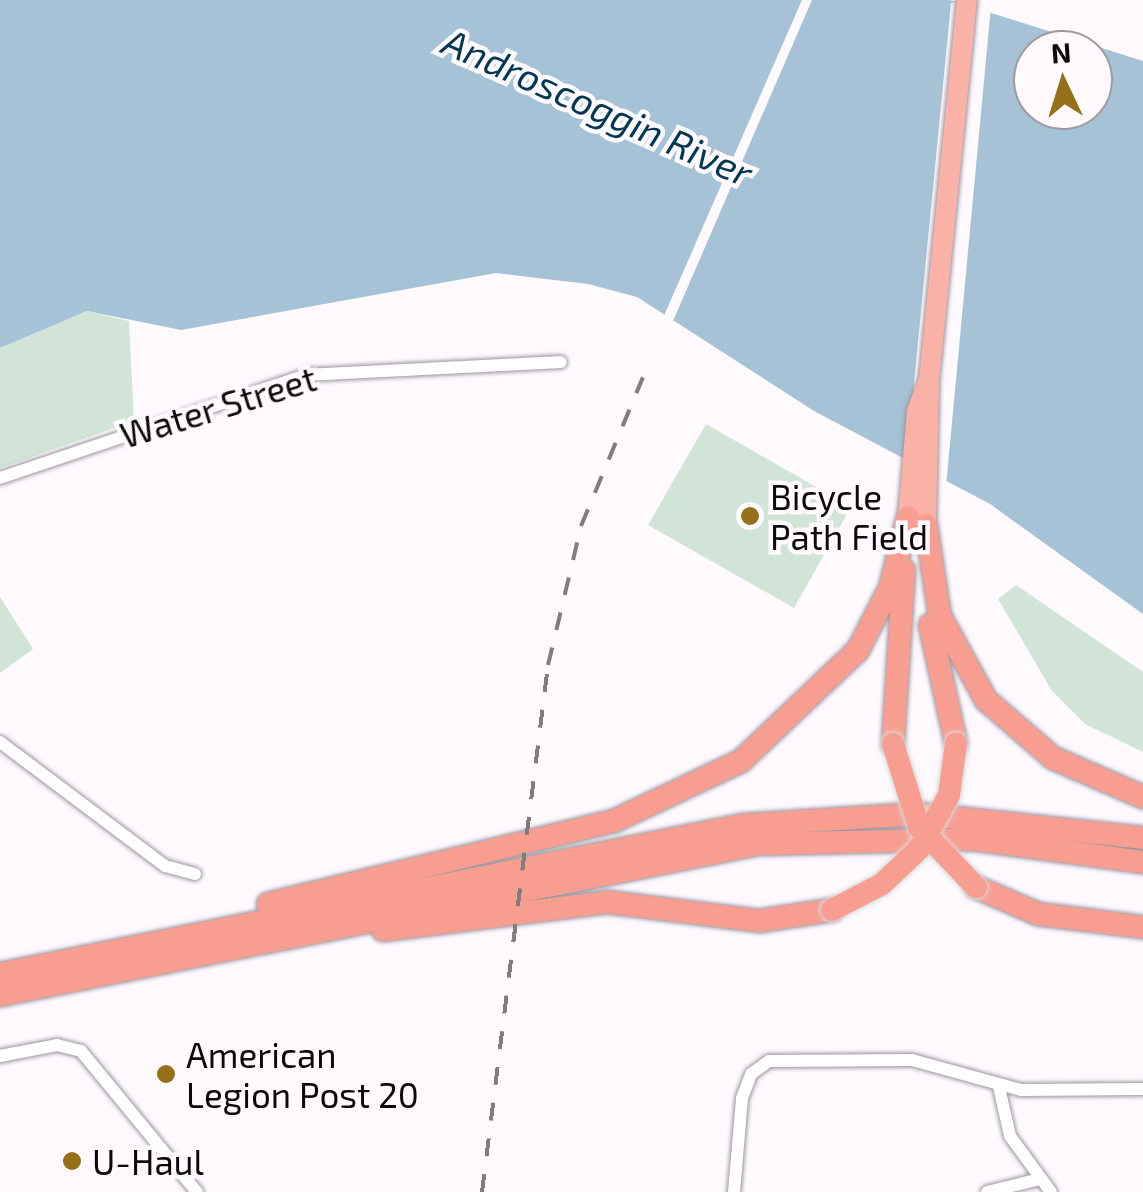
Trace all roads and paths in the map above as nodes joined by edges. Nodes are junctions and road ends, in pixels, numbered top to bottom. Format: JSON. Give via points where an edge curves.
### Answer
{"nodes":[{"id":1,"x":967,"y":0,"type":"edge"},
{"id":2,"x":562,"y":362,"type":"dead end"},
{"id":3,"x":0,"y":478,"type":"edge"},
{"id":4,"x":917,"y":521,"type":"junction"},
{"id":5,"x":0,"y":742,"type":"edge"},
{"id":6,"x":1143,"y":796,"type":"edge"},
{"id":7,"x":1143,"y":838,"type":"edge"},
{"id":8,"x":1143,"y":862,"type":"edge"},
{"id":9,"x":195,"y":874,"type":"dead end"},
{"id":10,"x":1143,"y":928,"type":"edge"},
{"id":11,"x":310,"y":931,"type":"junction"},
{"id":12,"x":106,"y":952,"type":"junction"},
{"id":13,"x":0,"y":974,"type":"edge"},
{"id":14,"x":0,"y":995,"type":"edge"},
{"id":15,"x":0,"y":1056,"type":"edge"},
{"id":16,"x":999,"y":1087,"type":"junction"},
{"id":17,"x":1143,"y":1089,"type":"edge"},
{"id":18,"x":1040,"y":1179,"type":"junction"},
{"id":19,"x":197,"y":1192,"type":"edge"},
{"id":20,"x":734,"y":1192,"type":"edge"},
{"id":21,"x":987,"y":1192,"type":"edge"},
{"id":22,"x":1051,"y":1192,"type":"edge"}],
"edges":[{"from":1,"to":4,"type":"highway","via":[[929,380],[917,411]]},
{"from":2,"to":3,"type":"street","name":"Water Street","via":[[306,375]]},
{"from":4,"to":6,"type":"highway","via":[[940,616],[986,700],[1053,758]]},
{"from":4,"to":10,"type":"highway","bridge":true,"via":[[893,744],[919,827],[976,887],[1038,914]]},
{"from":4,"to":11,"type":"highway","bridge":true,"via":[[921,585],[956,744],[949,795],[928,838],[882,884],[832,910],[759,921],[607,902],[339,936]]},
{"from":4,"to":12,"type":"highway","via":[[882,606],[841,671],[771,739],[703,784],[614,820],[160,929]]},
{"from":5,"to":9,"type":"street","via":[[164,866]]},
{"from":7,"to":12,"type":"highway","via":[[919,814],[743,824]]},
{"from":8,"to":11,"type":"highway","via":[[972,839],[801,840],[674,856]]},
{"from":11,"to":14,"type":"highway"},
{"from":12,"to":13,"type":"highway"},
{"from":15,"to":19,"type":"street","via":[[74,1048]]},
{"from":16,"to":17,"type":"street"},
{"from":16,"to":18,"type":"street","via":[[1010,1136]]},
{"from":16,"to":20,"type":"street","via":[[912,1060],[770,1061],[751,1074],[742,1098]]},
{"from":18,"to":21,"type":"street"},
{"from":18,"to":22,"type":"street"}]}
